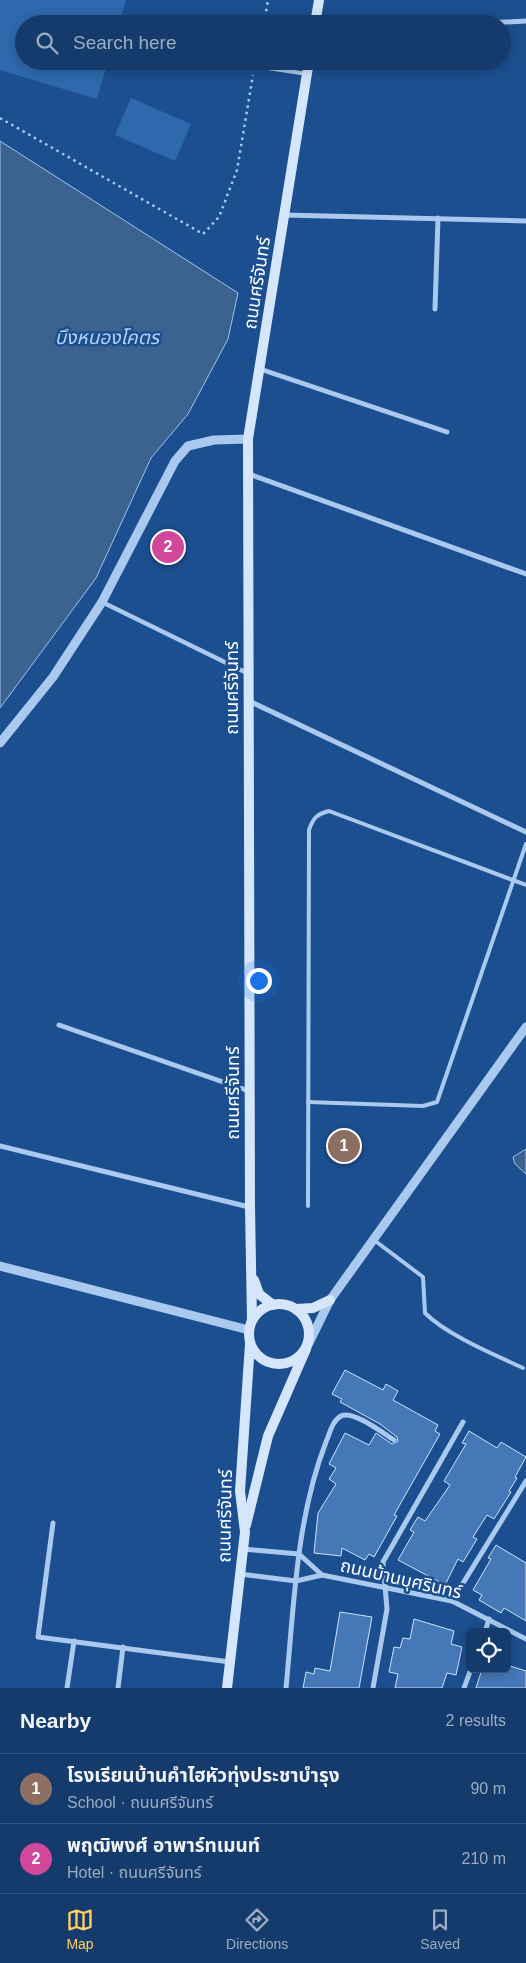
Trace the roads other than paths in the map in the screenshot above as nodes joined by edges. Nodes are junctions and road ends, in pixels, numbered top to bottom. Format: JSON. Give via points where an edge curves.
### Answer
{"nodes":[{"id":1,"x":319,"y":0,"type":"edge"},
{"id":2,"x":316,"y":15,"type":"edge"},
{"id":3,"x":526,"y":21,"type":"edge"},
{"id":4,"x":511,"y":22,"type":"edge"},
{"id":5,"x":281,"y":70,"type":"edge"},
{"id":6,"x":308,"y":70,"type":"edge"},
{"id":7,"x":307,"y":74,"type":"junction"},
{"id":8,"x":284,"y":215,"type":"junction"},
{"id":9,"x":438,"y":218,"type":"junction"},
{"id":10,"x":526,"y":221,"type":"edge"},
{"id":11,"x":435,"y":309,"type":"dead end"},
{"id":12,"x":260,"y":368,"type":"junction"},
{"id":13,"x":447,"y":432,"type":"dead end"},
{"id":14,"x":248,"y":439,"type":"junction"},
{"id":15,"x":248,"y":473,"type":"junction"},
{"id":16,"x":526,"y":574,"type":"edge"},
{"id":17,"x":102,"y":602,"type":"junction"},
{"id":18,"x":249,"y":674,"type":"junction"},
{"id":19,"x":249,"y":701,"type":"junction"},
{"id":20,"x":0,"y":743,"type":"edge"},
{"id":21,"x":526,"y":832,"type":"edge"},
{"id":22,"x":526,"y":844,"type":"edge"},
{"id":23,"x":514,"y":880,"type":"junction"},
{"id":24,"x":526,"y":885,"type":"edge"},
{"id":25,"x":60,"y":1024,"type":"dead end"},
{"id":26,"x":526,"y":1027,"type":"edge"},
{"id":27,"x":250,"y":1092,"type":"junction"},
{"id":28,"x":308,"y":1102,"type":"junction"},
{"id":29,"x":0,"y":1146,"type":"edge"},
{"id":30,"x":308,"y":1206,"type":"dead end"},
{"id":31,"x":250,"y":1207,"type":"junction"},
{"id":32,"x":374,"y":1240,"type":"junction"},
{"id":33,"x":0,"y":1266,"type":"edge"},
{"id":34,"x":251,"y":1275,"type":"junction"},
{"id":35,"x":330,"y":1300,"type":"junction"},
{"id":36,"x":273,"y":1305,"type":"junction"},
{"id":37,"x":296,"y":1309,"type":"junction"},
{"id":38,"x":251,"y":1325,"type":"junction"},
{"id":39,"x":250,"y":1344,"type":"junction"},
{"id":40,"x":306,"y":1349,"type":"junction"},
{"id":41,"x":523,"y":1368,"type":"dead end"},
{"id":42,"x":463,"y":1422,"type":"dead end"},
{"id":43,"x":394,"y":1440,"type":"dead end"},
{"id":44,"x":526,"y":1481,"type":"edge"},
{"id":45,"x":53,"y":1523,"type":"dead end"},
{"id":46,"x":245,"y":1532,"type":"junction"},
{"id":47,"x":243,"y":1549,"type":"junction"},
{"id":48,"x":299,"y":1554,"type":"junction"},
{"id":49,"x":240,"y":1574,"type":"junction"},
{"id":50,"x":322,"y":1575,"type":"junction"},
{"id":51,"x":296,"y":1581,"type":"junction"},
{"id":52,"x":386,"y":1586,"type":"junction"},
{"id":53,"x":452,"y":1601,"type":"junction"},
{"id":54,"x":489,"y":1619,"type":"junction"},
{"id":55,"x":486,"y":1628,"type":"edge"},
{"id":56,"x":526,"y":1639,"type":"edge"},
{"id":57,"x":74,"y":1640,"type":"junction"},
{"id":58,"x":124,"y":1647,"type":"junction"},
{"id":59,"x":230,"y":1662,"type":"junction"},
{"id":60,"x":470,"y":1673,"type":"edge"},
{"id":61,"x":67,"y":1688,"type":"edge"},
{"id":62,"x":118,"y":1688,"type":"edge"},
{"id":63,"x":227,"y":1688,"type":"edge"},
{"id":64,"x":286,"y":1688,"type":"edge"},
{"id":65,"x":373,"y":1688,"type":"edge"},
{"id":66,"x":464,"y":1688,"type":"edge"}],
"edges":[{"from":1,"to":2,"type":"main road"},
{"from":3,"to":4,"type":"street"},
{"from":5,"to":7,"type":"lane"},
{"from":6,"to":7,"type":"main road","name":"ถนนศรีจันทร์"},
{"from":7,"to":8,"type":"main road","name":"ถนนศรีจันทร์"},
{"from":8,"to":9,"type":"street"},
{"from":8,"to":12,"type":"main road","name":"ถนนศรีจันทร์"},
{"from":9,"to":10,"type":"street"},
{"from":9,"to":11,"type":"street"},
{"from":12,"to":13,"type":"street"},
{"from":12,"to":14,"type":"main road","name":"ถนนศรีจันทร์"},
{"from":14,"to":15,"type":"main road","name":"ถนนศรีจันทร์"},
{"from":14,"to":17,"type":"street","via":[[214,440],[188,446],[175,462]]},
{"from":15,"to":16,"type":"street"},
{"from":15,"to":18,"type":"main road","name":"ถนนศรีจันทร์"},
{"from":17,"to":18,"type":"street"},
{"from":17,"to":20,"type":"street","via":[[53,677]]},
{"from":18,"to":19,"type":"main road","name":"ถนนศรีจันทร์"},
{"from":19,"to":21,"type":"street"},
{"from":19,"to":27,"type":"main road","name":"ถนนศรีจันทร์"},
{"from":22,"to":23,"type":"lane"},
{"from":23,"to":24,"type":"lane"},
{"from":23,"to":28,"type":"lane","via":[[437,1102],[422,1106]]},
{"from":23,"to":28,"type":"lane","via":[[329,811],[313,819],[309,830]]},
{"from":25,"to":27,"type":"street"},
{"from":26,"to":32,"type":"street"},
{"from":27,"to":31,"type":"main road","name":"ถนนศรีจันทร์"},
{"from":28,"to":30,"type":"lane"},
{"from":29,"to":31,"type":"street"},
{"from":31,"to":34,"type":"main road","name":"ถนนศรีจันทร์"},
{"from":32,"to":35,"type":"street"},
{"from":32,"to":41,"type":"lane","via":[[424,1277],[425,1313],[432,1320]]},
{"from":33,"to":38,"type":"street"},
{"from":34,"to":36,"type":"main road","via":[[259,1294]]},
{"from":34,"to":38,"type":"main road","name":"ถนนศรีจันทร์"},
{"from":35,"to":37,"type":"main road","via":[[313,1308]]},
{"from":35,"to":40,"type":"street"},
{"from":36,"to":37,"type":"main road"},
{"from":36,"to":38,"type":"main road","via":[[258,1313]]},
{"from":37,"to":40,"type":"main road","via":[[307,1323]]},
{"from":38,"to":39,"type":"main road"},
{"from":39,"to":40,"type":"main road","via":[[262,1360],[272,1364],[291,1362]]},
{"from":39,"to":46,"type":"main road","name":"ถนนศรีจันทร์","via":[[240,1491]]},
{"from":40,"to":46,"type":"main road","via":[[268,1436]]},
{"from":42,"to":52,"type":"street","via":[[383,1562]]},
{"from":43,"to":48,"type":"street","via":[[353,1415],[342,1415],[334,1421],[316,1467]]},
{"from":44,"to":53,"type":"street"},
{"from":45,"to":57,"type":"street","via":[[38,1637]]},
{"from":46,"to":47,"type":"main road","name":"ถนนศรีจันทร์"},
{"from":47,"to":48,"type":"street"},
{"from":47,"to":49,"type":"main road","name":"ถนนศรีจันทร์"},
{"from":48,"to":50,"type":"street"},
{"from":48,"to":51,"type":"street"},
{"from":49,"to":51,"type":"street"},
{"from":49,"to":59,"type":"main road","name":"ถนนศรีจันทร์"},
{"from":50,"to":51,"type":"street"},
{"from":50,"to":52,"type":"street","name":"ถนนบ้านบุศรินทร์"},
{"from":51,"to":64,"type":"street"},
{"from":52,"to":53,"type":"street","name":"ถนนบ้านบุศรินทร์"},
{"from":52,"to":65,"type":"street","via":[[387,1608]]},
{"from":53,"to":54,"type":"street","name":"ถนนบ้านบุศรินทร์"},
{"from":54,"to":55,"type":"street"},
{"from":54,"to":56,"type":"street","name":"ถนนบ้านบุศรินทร์"},
{"from":57,"to":58,"type":"street"},
{"from":57,"to":61,"type":"street"},
{"from":58,"to":59,"type":"street"},
{"from":58,"to":62,"type":"street"},
{"from":59,"to":63,"type":"main road","name":"ถนนศรีจันทร์"},
{"from":60,"to":66,"type":"street"}]}
